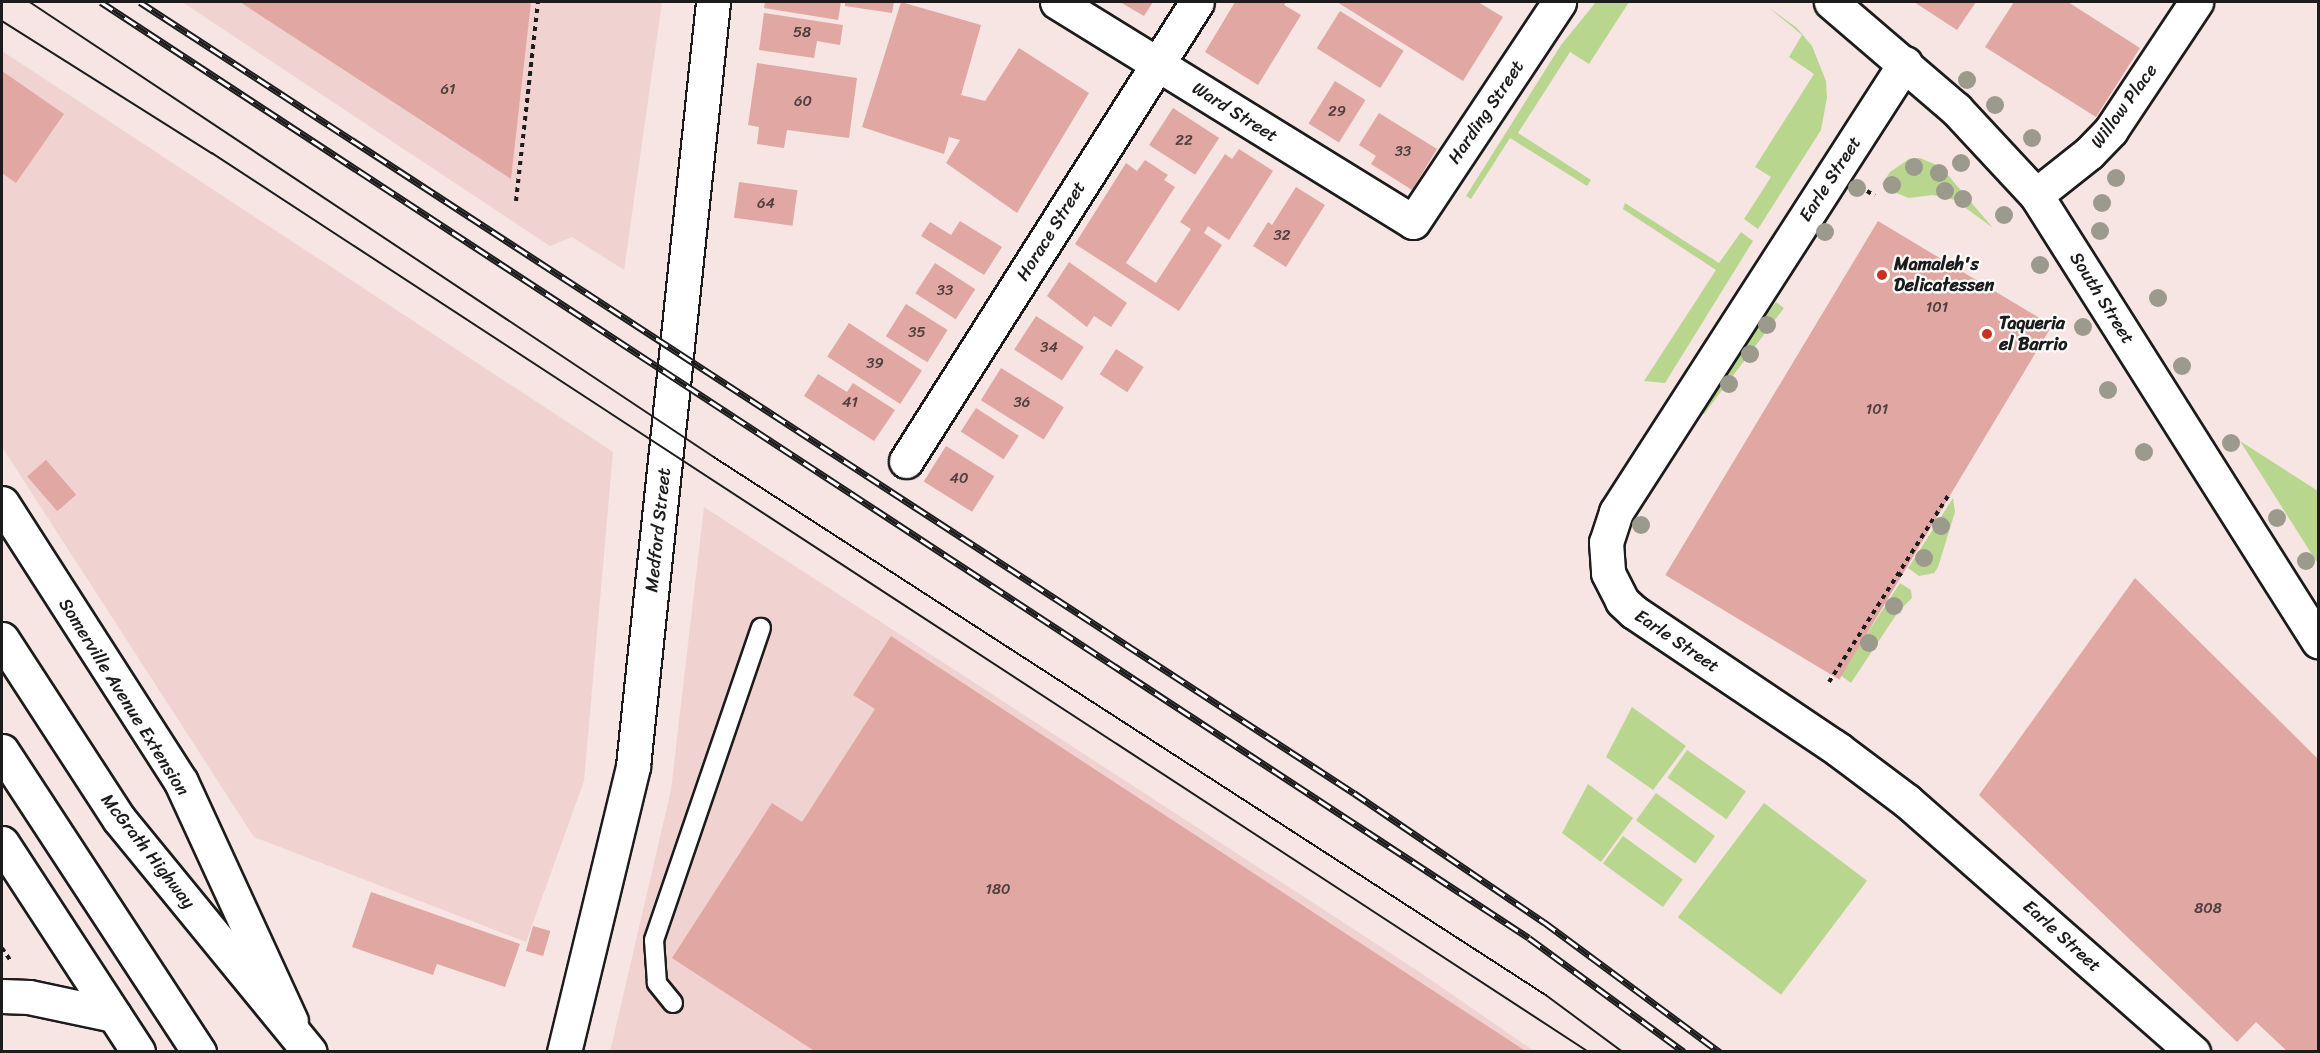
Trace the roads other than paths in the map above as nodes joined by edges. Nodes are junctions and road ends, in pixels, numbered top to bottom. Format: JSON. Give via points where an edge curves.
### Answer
{"nodes":[{"id":1,"x":712,"y":2,"type":"edge"},
{"id":2,"x":1057,"y":2,"type":"edge"},
{"id":3,"x":1197,"y":2,"type":"edge"},
{"id":4,"x":1559,"y":2,"type":"edge"},
{"id":5,"x":2196,"y":2,"type":"edge"},
{"id":6,"x":1841,"y":4,"type":"edge"},
{"id":7,"x":1905,"y":63,"type":"junction"},
{"id":8,"x":1158,"y":64,"type":"junction"},
{"id":9,"x":2036,"y":195,"type":"junction"},
{"id":10,"x":1413,"y":222,"type":"joint"},
{"id":11,"x":906,"y":461,"type":"dead end"},
{"id":12,"x":2,"y":503,"type":"edge"},
{"id":13,"x":761,"y":628,"type":"dead end"},
{"id":14,"x":2,"y":639,"type":"edge"},
{"id":15,"x":2319,"y":641,"type":"edge"},
{"id":16,"x":2,"y":751,"type":"edge"},
{"id":17,"x":2,"y":843,"type":"edge"},
{"id":18,"x":2,"y":996,"type":"edge"},
{"id":19,"x":673,"y":1003,"type":"dead end"},
{"id":20,"x":114,"y":1015,"type":"junction"},
{"id":21,"x":302,"y":1040,"type":"edge"},
{"id":22,"x":138,"y":1052,"type":"edge"},
{"id":23,"x":199,"y":1052,"type":"edge"},
{"id":24,"x":564,"y":1052,"type":"edge"},
{"id":25,"x":2193,"y":1052,"type":"edge"}],
"edges":[{"from":1,"to":24,"type":"main road","name":"Medford Street","via":[[633,766]]},
{"from":2,"to":8,"type":"main road","name":"Ward Street"},
{"from":3,"to":8,"type":"main road","name":"Horace Street"},
{"from":4,"to":10,"type":"main road","name":"Harding Street"},
{"from":5,"to":9,"type":"main road","name":"Willow Place","via":[[2111,130]]},
{"from":6,"to":7,"type":"main road","name":"South Street"},
{"from":7,"to":9,"type":"main road","name":"South Street","via":[[1956,109]]},
{"from":7,"to":25,"type":"main road","name":"Earle Street","via":[[1616,512],[1606,542],[1608,573],[1618,595],[1634,612],[1839,750],[1907,801]]},
{"from":8,"to":10,"type":"main road","name":"Ward Street"},
{"from":8,"to":11,"type":"main road","name":"Horace Street"},
{"from":9,"to":15,"type":"main road","name":"South Street"},
{"from":12,"to":21,"type":"main road","name":"Somerville Avenue Extension","via":[[181,782]]},
{"from":13,"to":19,"type":"lane","via":[[654,940],[657,983]]},
{"from":14,"to":21,"type":"main road","name":"McGrath Highway","via":[[119,819]]},
{"from":16,"to":23,"type":"main road"},
{"from":17,"to":20,"type":"main road"},
{"from":18,"to":20,"type":"main road"},
{"from":20,"to":22,"type":"main road"}]}
